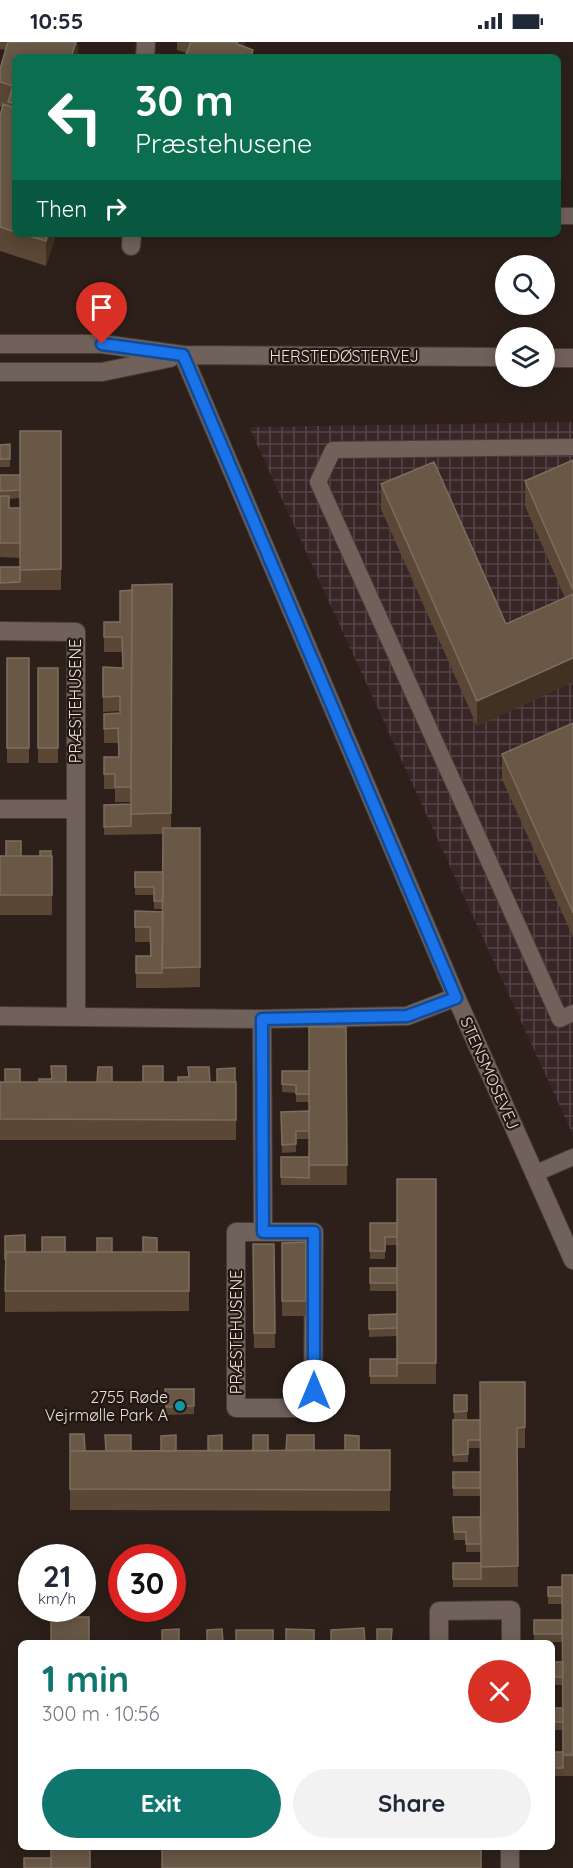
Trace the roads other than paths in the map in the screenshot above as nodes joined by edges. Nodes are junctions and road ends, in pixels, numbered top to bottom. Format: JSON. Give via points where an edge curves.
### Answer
{"nodes":[{"id":1,"x":0,"y":344,"type":"edge"},
{"id":2,"x":183,"y":355,"type":"junction"},
{"id":3,"x":495,"y":357,"type":"edge"},
{"id":4,"x":555,"y":358,"type":"edge"},
{"id":5,"x":573,"y":358,"type":"edge"},
{"id":6,"x":0,"y":372,"type":"edge"},
{"id":7,"x":573,"y":447,"type":"edge"},
{"id":8,"x":0,"y":631,"type":"edge"},
{"id":9,"x":0,"y":809,"type":"edge"},
{"id":10,"x":75,"y":809,"type":"junction"},
{"id":11,"x":456,"y":998,"type":"junction"},
{"id":12,"x":573,"y":1013,"type":"edge"},
{"id":13,"x":0,"y":1016,"type":"edge"},
{"id":14,"x":76,"y":1017,"type":"junction"},
{"id":15,"x":262,"y":1019,"type":"junction"},
{"id":16,"x":573,"y":1157,"type":"edge"},
{"id":17,"x":534,"y":1174,"type":"junction"},
{"id":18,"x":263,"y":1232,"type":"junction"},
{"id":19,"x":573,"y":1260,"type":"edge"},
{"id":20,"x":439,"y":1640,"type":"edge"},
{"id":21,"x":511,"y":1640,"type":"edge"},
{"id":22,"x":510,"y":1850,"type":"edge"},
{"id":23,"x":510,"y":1868,"type":"edge"}],
"edges":[{"from":1,"to":2,"type":"street","name":"HERSTEDØSTERVEJ","via":[[102,344]]},
{"from":2,"to":3,"type":"street","name":"HERSTEDØSTERVEJ"},
{"from":2,"to":6,"type":"street","name":"HERSTEDØSTERVEJ","via":[[102,372]]},
{"from":2,"to":11,"type":"street","name":"STENSMOSEVEJ"},
{"from":4,"to":5,"type":"street"},
{"from":7,"to":12,"type":"lane","via":[[333,450],[318,483],[560,1019]]},
{"from":8,"to":10,"type":"street","name":"PRÆSTEHUSENE","via":[[76,632]]},
{"from":9,"to":10,"type":"street"},
{"from":10,"to":14,"type":"street","name":"PRÆSTEHUSENE"},
{"from":11,"to":15,"type":"street","via":[[407,1016]]},
{"from":11,"to":17,"type":"street","name":"STENSMOSEVEJ"},
{"from":13,"to":14,"type":"street"},
{"from":14,"to":15,"type":"street"},
{"from":15,"to":18,"type":"street"},
{"from":16,"to":17,"type":"lane"},
{"from":17,"to":19,"type":"street","name":"STENSMOSEVEJ"},
{"from":18,"to":18,"type":"street","name":"PRÆSTEHUSENE","via":[[236,1232],[236,1408],[313,1408],[314,1232]]},
{"from":20,"to":21,"type":"street","via":[[439,1611],[511,1610]]},
{"from":22,"to":23,"type":"street"}]}
